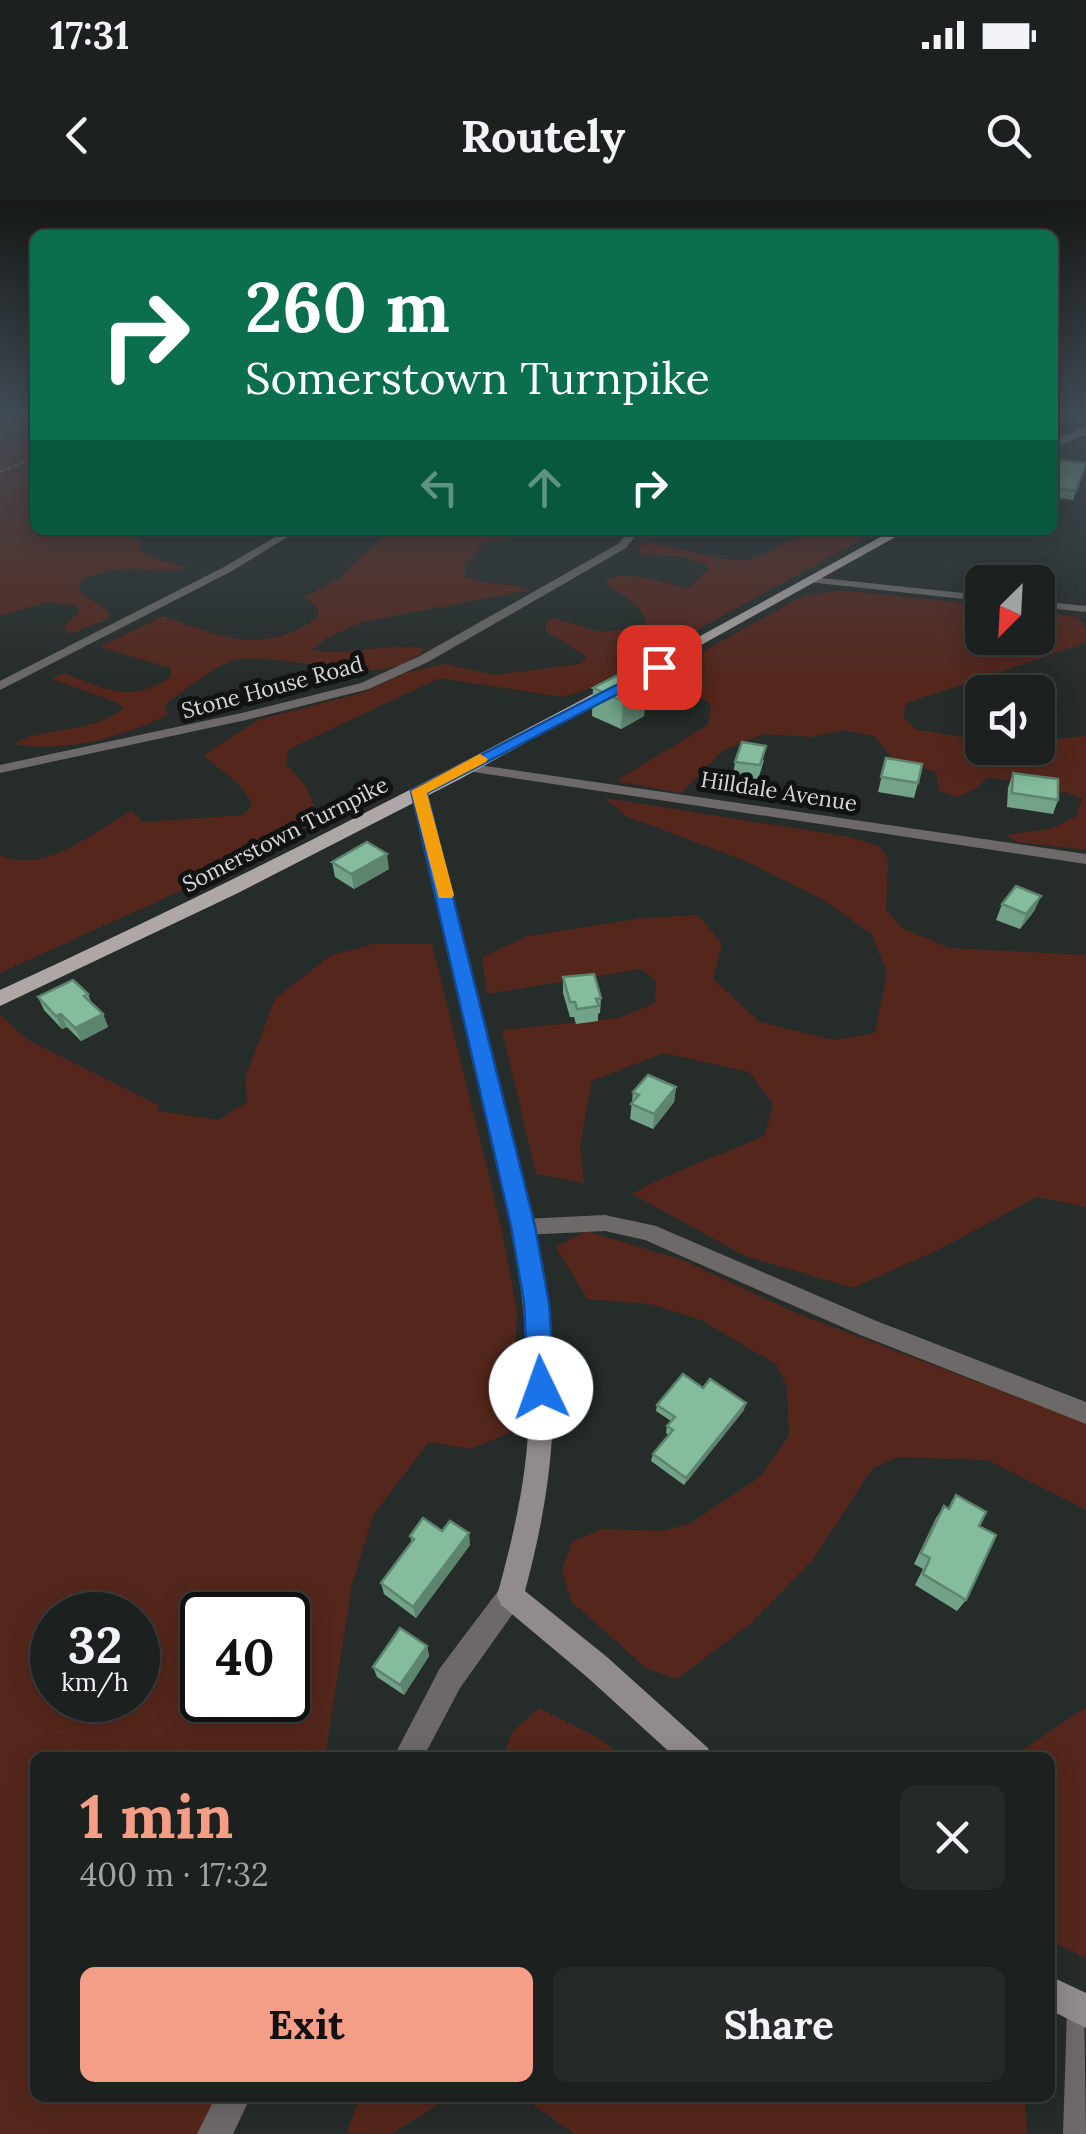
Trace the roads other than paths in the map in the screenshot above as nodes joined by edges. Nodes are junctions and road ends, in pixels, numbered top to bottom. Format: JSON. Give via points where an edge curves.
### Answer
{"nodes":[{"id":1,"x":286,"y":535,"type":"edge"},
{"id":2,"x":631,"y":535,"type":"edge"},
{"id":3,"x":893,"y":535,"type":"edge"},
{"id":4,"x":812,"y":580,"type":"junction"},
{"id":5,"x":965,"y":596,"type":"edge"},
{"id":6,"x":1055,"y":606,"type":"edge"},
{"id":7,"x":1086,"y":609,"type":"edge"},
{"id":8,"x":0,"y":686,"type":"edge"},
{"id":9,"x":465,"y":767,"type":"junction"},
{"id":10,"x":0,"y":769,"type":"edge"},
{"id":11,"x":419,"y":791,"type":"junction"},
{"id":12,"x":1086,"y":859,"type":"edge"},
{"id":13,"x":0,"y":999,"type":"edge"},
{"id":14,"x":523,"y":1226,"type":"junction"},
{"id":15,"x":1086,"y":1413,"type":"edge"},
{"id":16,"x":510,"y":1596,"type":"junction"},
{"id":17,"x":411,"y":1752,"type":"edge"},
{"id":18,"x":691,"y":1752,"type":"edge"},
{"id":19,"x":1055,"y":1995,"type":"edge"},
{"id":20,"x":1085,"y":2011,"type":"edge"},
{"id":21,"x":232,"y":2102,"type":"edge"},
{"id":22,"x":215,"y":2134,"type":"edge"},
{"id":23,"x":1081,"y":2134,"type":"edge"}],
"edges":[{"from":1,"to":8,"type":"street"},
{"from":2,"to":10,"type":"street","name":"Stone House Road","via":[[527,602],[364,686]]},
{"from":3,"to":4,"type":"main road","name":"Somerstown Turnpike"},
{"from":4,"to":5,"type":"street"},
{"from":4,"to":9,"type":"main road","name":"Somerstown Turnpike"},
{"from":6,"to":7,"type":"street"},
{"from":9,"to":11,"type":"main road","name":"Somerstown Turnpike"},
{"from":9,"to":12,"type":"street","name":"Hilldale Avenue"},
{"from":11,"to":13,"type":"main road","name":"Somerstown Turnpike"},
{"from":11,"to":14,"type":"street"},
{"from":14,"to":15,"type":"street","via":[[606,1223],[649,1232]]},
{"from":14,"to":16,"type":"street","via":[[536,1303],[541,1421],[526,1549]]},
{"from":16,"to":17,"type":"street","via":[[450,1678]]},
{"from":16,"to":18,"type":"street"},
{"from":19,"to":20,"type":"street"},
{"from":20,"to":23,"type":"street"},
{"from":21,"to":22,"type":"street"}]}
